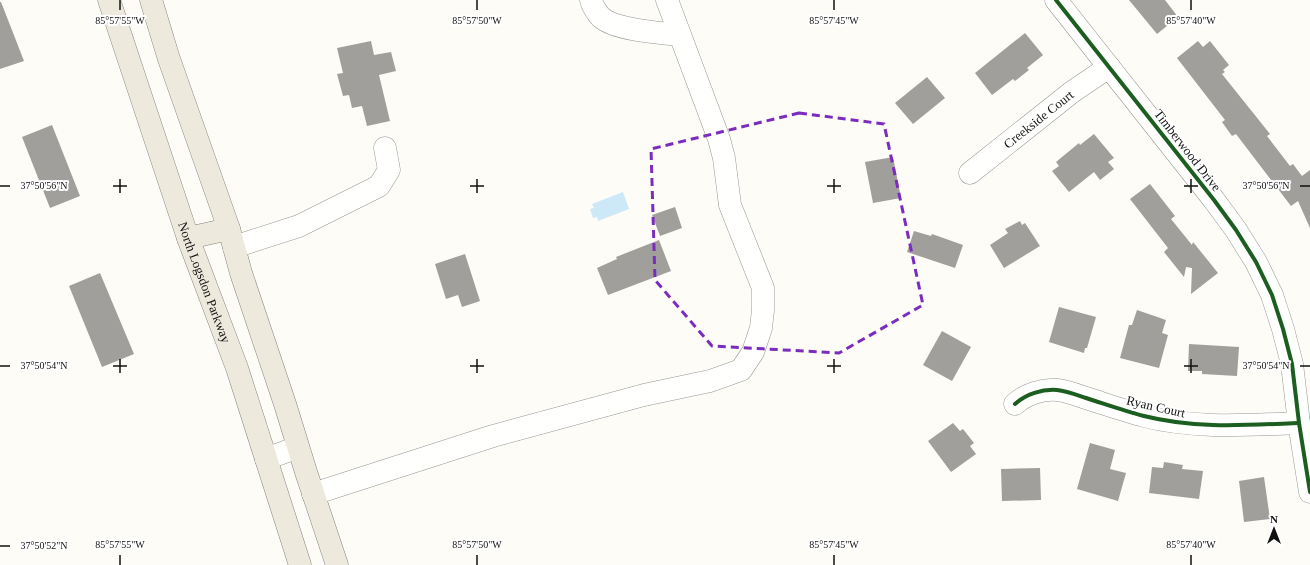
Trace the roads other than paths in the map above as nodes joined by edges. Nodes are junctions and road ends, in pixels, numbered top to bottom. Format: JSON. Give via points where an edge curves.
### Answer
{"nodes":[{"id":1,"x":109,"y":0,"type":"edge"},
{"id":2,"x":151,"y":0,"type":"edge"},
{"id":3,"x":591,"y":0,"type":"edge"},
{"id":4,"x":667,"y":0,"type":"edge"},
{"id":5,"x":1056,"y":0,"type":"edge"},
{"id":6,"x":680,"y":35,"type":"junction"},
{"id":7,"x":1109,"y":67,"type":"junction"},
{"id":8,"x":385,"y":148,"type":"dead end"},
{"id":9,"x":970,"y":173,"type":"dead end"},
{"id":10,"x":188,"y":238,"type":"junction"},
{"id":11,"x":231,"y":238,"type":"junction"},
{"id":12,"x":1015,"y":404,"type":"dead end"},
{"id":13,"x":1299,"y":423,"type":"junction"},
{"id":14,"x":298,"y":447,"type":"junction"},
{"id":15,"x":266,"y":460,"type":"junction"},
{"id":16,"x":1310,"y":492,"type":"edge"},
{"id":17,"x":313,"y":494,"type":"junction"},
{"id":18,"x":300,"y":565,"type":"edge"},
{"id":19,"x":337,"y":565,"type":"edge"}],
"edges":[{"from":1,"to":10,"type":"main road","name":"North Logsdon Parkway"},
{"from":2,"to":11,"type":"main road"},
{"from":3,"to":6,"type":"street","via":[[602,18],[614,24]]},
{"from":4,"to":6,"type":"street"},
{"from":5,"to":7,"type":"street","name":"Timberwood Drive"},
{"from":6,"to":17,"type":"street","via":[[719,139],[730,205],[763,288],[761,328],[753,352],[741,370],[710,381],[644,395],[493,436]]},
{"from":7,"to":9,"type":"street","name":"Creekside Court","via":[[1072,92]]},
{"from":7,"to":13,"type":"street","name":"Timberwood Drive","via":[[1214,200],[1256,262],[1272,295],[1283,329],[1292,364]]},
{"from":8,"to":11,"type":"street","via":[[389,170],[379,186],[299,226]]},
{"from":10,"to":11,"type":"main road"},
{"from":10,"to":15,"type":"main road","name":"North Logsdon Parkway","via":[[237,368]]},
{"from":11,"to":14,"type":"main road"},
{"from":12,"to":13,"type":"street","name":"Ryan Court","via":[[1020,399],[1044,390],[1058,390],[1145,416],[1185,424],[1225,426]]},
{"from":13,"to":16,"type":"street","name":"Timberwood Drive"},
{"from":14,"to":15,"type":"street"},
{"from":14,"to":17,"type":"main road"},
{"from":15,"to":18,"type":"main road","name":"North Logsdon Parkway"},
{"from":17,"to":19,"type":"main road"}]}
